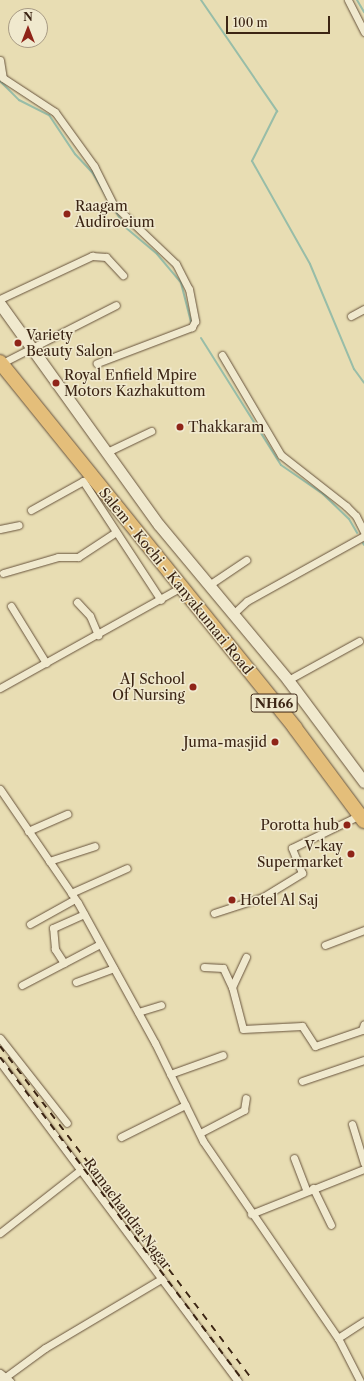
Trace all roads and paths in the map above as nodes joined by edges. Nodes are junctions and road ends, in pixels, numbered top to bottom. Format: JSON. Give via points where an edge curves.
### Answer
{"nodes":[{"id":1,"x":348,"y":0,"type":"edge"},
{"id":2,"x":364,"y":32,"type":"edge"},
{"id":3,"x":0,"y":60,"type":"edge"},
{"id":4,"x":123,"y":275,"type":"dead end"},
{"id":5,"x":0,"y":299,"type":"edge"},
{"id":6,"x":0,"y":304,"type":"edge"},
{"id":7,"x":116,"y":305,"type":"dead end"},
{"id":8,"x":364,"y":309,"type":"edge"},
{"id":9,"x":351,"y":316,"type":"dead end"},
{"id":10,"x":32,"y":348,"type":"junction"},
{"id":11,"x":222,"y":355,"type":"dead end"},
{"id":12,"x":4,"y":361,"type":"edge"},
{"id":13,"x":97,"y":363,"type":"dead end"},
{"id":14,"x":150,"y":431,"type":"dead end"},
{"id":15,"x":107,"y":452,"type":"junction"},
{"id":16,"x":31,"y":510,"type":"dead end"},
{"id":17,"x":19,"y":525,"type":"dead end"},
{"id":18,"x":0,"y":528,"type":"edge"},
{"id":19,"x":116,"y":532,"type":"junction"},
{"id":20,"x":364,"y":532,"type":"edge"},
{"id":21,"x":364,"y":536,"type":"edge"},
{"id":22,"x":246,"y":560,"type":"dead end"},
{"id":23,"x":4,"y":573,"type":"dead end"},
{"id":24,"x":208,"y":585,"type":"junction"},
{"id":25,"x":180,"y":588,"type":"junction"},
{"id":26,"x":161,"y":600,"type":"junction"},
{"id":27,"x":77,"y":602,"type":"dead end"},
{"id":28,"x":11,"y":606,"type":"dead end"},
{"id":29,"x":233,"y":614,"type":"junction"},
{"id":30,"x":98,"y":635,"type":"junction"},
{"id":31,"x":360,"y":641,"type":"dead end"},
{"id":32,"x":46,"y":663,"type":"junction"},
{"id":33,"x":288,"y":680,"type":"junction"},
{"id":34,"x":0,"y":688,"type":"edge"},
{"id":35,"x":364,"y":782,"type":"edge"},
{"id":36,"x":0,"y":789,"type":"edge"},
{"id":37,"x":67,"y":814,"type":"dead end"},
{"id":38,"x":362,"y":818,"type":"edge"},
{"id":39,"x":28,"y":831,"type":"junction"},
{"id":40,"x":95,"y":846,"type":"dead end"},
{"id":41,"x":49,"y":861,"type":"junction"},
{"id":42,"x":127,"y":868,"type":"dead end"},
{"id":43,"x":73,"y":896,"type":"junction"},
{"id":44,"x":214,"y":913,"type":"dead end"},
{"id":45,"x":84,"y":914,"type":"junction"},
{"id":46,"x":30,"y":924,"type":"dead end"},
{"id":47,"x":364,"y":930,"type":"edge"},
{"id":48,"x":100,"y":944,"type":"junction"},
{"id":49,"x":325,"y":945,"type":"dead end"},
{"id":50,"x":246,"y":957,"type":"dead end"},
{"id":51,"x":64,"y":963,"type":"junction"},
{"id":52,"x":204,"y":967,"type":"dead end"},
{"id":53,"x":114,"y":968,"type":"junction"},
{"id":54,"x":76,"y":982,"type":"dead end"},
{"id":55,"x":22,"y":985,"type":"dead end"},
{"id":56,"x":232,"y":987,"type":"junction"},
{"id":57,"x":161,"y":1004,"type":"dead end"},
{"id":58,"x":138,"y":1012,"type":"junction"},
{"id":59,"x":364,"y":1024,"type":"edge"},
{"id":60,"x":0,"y":1038,"type":"edge"},
{"id":61,"x":223,"y":1055,"type":"dead end"},
{"id":62,"x":364,"y":1060,"type":"edge"},
{"id":63,"x":0,"y":1062,"type":"edge"},
{"id":64,"x":170,"y":1074,"type":"junction"},
{"id":65,"x":302,"y":1081,"type":"dead end"},
{"id":66,"x":246,"y":1098,"type":"dead end"},
{"id":67,"x":185,"y":1105,"type":"junction"},
{"id":68,"x":67,"y":1123,"type":"dead end"},
{"id":69,"x":352,"y":1124,"type":"dead end"},
{"id":70,"x":200,"y":1133,"type":"junction"},
{"id":71,"x":121,"y":1137,"type":"dead end"},
{"id":72,"x":294,"y":1158,"type":"dead end"},
{"id":73,"x":364,"y":1163,"type":"edge"},
{"id":74,"x":364,"y":1169,"type":"edge"},
{"id":75,"x":79,"y":1171,"type":"junction"},
{"id":76,"x":310,"y":1189,"type":"junction"},
{"id":77,"x":251,"y":1214,"type":"junction"},
{"id":78,"x":331,"y":1225,"type":"dead end"},
{"id":79,"x":0,"y":1233,"type":"edge"},
{"id":80,"x":161,"y":1279,"type":"junction"},
{"id":81,"x":364,"y":1321,"type":"edge"},
{"id":82,"x":338,"y":1338,"type":"junction"},
{"id":83,"x":4,"y":1378,"type":"edge"},
{"id":84,"x":238,"y":1381,"type":"edge"},
{"id":85,"x":360,"y":1381,"type":"edge"}],
"edges":[{"from":1,"to":2,"type":"street"},
{"from":3,"to":13,"type":"street","via":[[4,78],[55,112],[94,166],[113,204],[180,268],[189,289],[195,321],[192,327]]},
{"from":4,"to":5,"type":"street","via":[[106,257],[92,256]]},
{"from":6,"to":10,"type":"street"},
{"from":7,"to":10,"type":"street"},
{"from":8,"to":9,"type":"street"},
{"from":10,"to":12,"type":"street"},
{"from":10,"to":15,"type":"street"},
{"from":11,"to":20,"type":"street","via":[[281,455],[346,506],[356,516]]},
{"from":12,"to":25,"type":"highway","name":"Salem - Kochi - Kanyakumari Road","number":"NH66"},
{"from":14,"to":15,"type":"street"},
{"from":15,"to":24,"type":"street","via":[[159,525]]},
{"from":16,"to":19,"type":"street","via":[[83,481]]},
{"from":17,"to":18,"type":"street"},
{"from":19,"to":23,"type":"street","via":[[78,557],[58,557]]},
{"from":19,"to":26,"type":"street"},
{"from":21,"to":29,"type":"street","via":[[247,601]]},
{"from":22,"to":24,"type":"street"},
{"from":24,"to":29,"type":"street"},
{"from":25,"to":26,"type":"street"},
{"from":25,"to":38,"type":"highway","name":"Salem - Kochi - Kanyakumari Road","number":"NH66","via":[[295,728]]},
{"from":26,"to":30,"type":"street"},
{"from":27,"to":30,"type":"street","via":[[90,616]]},
{"from":28,"to":32,"type":"street"},
{"from":29,"to":33,"type":"street"},
{"from":30,"to":32,"type":"street"},
{"from":31,"to":33,"type":"street"},
{"from":32,"to":34,"type":"street"},
{"from":33,"to":35,"type":"street"},
{"from":36,"to":39,"type":"street"},
{"from":37,"to":39,"type":"street"},
{"from":38,"to":44,"type":"street","via":[[292,848],[302,873],[263,897]]},
{"from":39,"to":41,"type":"street"},
{"from":40,"to":41,"type":"street"},
{"from":41,"to":43,"type":"street"},
{"from":42,"to":43,"type":"street"},
{"from":43,"to":45,"type":"street"},
{"from":43,"to":46,"type":"street"},
{"from":45,"to":48,"type":"street"},
{"from":45,"to":51,"type":"street","via":[[53,928],[56,949]]},
{"from":47,"to":49,"type":"street"},
{"from":48,"to":51,"type":"street"},
{"from":48,"to":53,"type":"street"},
{"from":50,"to":56,"type":"street"},
{"from":51,"to":55,"type":"street"},
{"from":52,"to":56,"type":"street","via":[[223,968]]},
{"from":53,"to":54,"type":"street"},
{"from":53,"to":58,"type":"street"},
{"from":56,"to":59,"type":"street","via":[[243,1029],[302,1026],[315,1046],[362,1030]]},
{"from":57,"to":58,"type":"street"},
{"from":58,"to":64,"type":"street"},
{"from":60,"to":68,"type":"street"},
{"from":61,"to":64,"type":"street"},
{"from":62,"to":65,"type":"street"},
{"from":63,"to":75,"type":"street","name":"Ramachandra Nagar"},
{"from":64,"to":67,"type":"street"},
{"from":66,"to":70,"type":"street","via":[[244,1110]]},
{"from":67,"to":70,"type":"street"},
{"from":67,"to":71,"type":"street"},
{"from":69,"to":73,"type":"street"},
{"from":70,"to":77,"type":"street"},
{"from":72,"to":76,"type":"street"},
{"from":74,"to":76,"type":"street"},
{"from":75,"to":79,"type":"street"},
{"from":75,"to":80,"type":"street","name":"Ramachandra Nagar"},
{"from":76,"to":77,"type":"street"},
{"from":76,"to":78,"type":"street"},
{"from":77,"to":82,"type":"street"},
{"from":80,"to":83,"type":"street"},
{"from":80,"to":84,"type":"street","name":"Ramachandra Nagar"},
{"from":81,"to":82,"type":"street"},
{"from":82,"to":85,"type":"street"}]}
